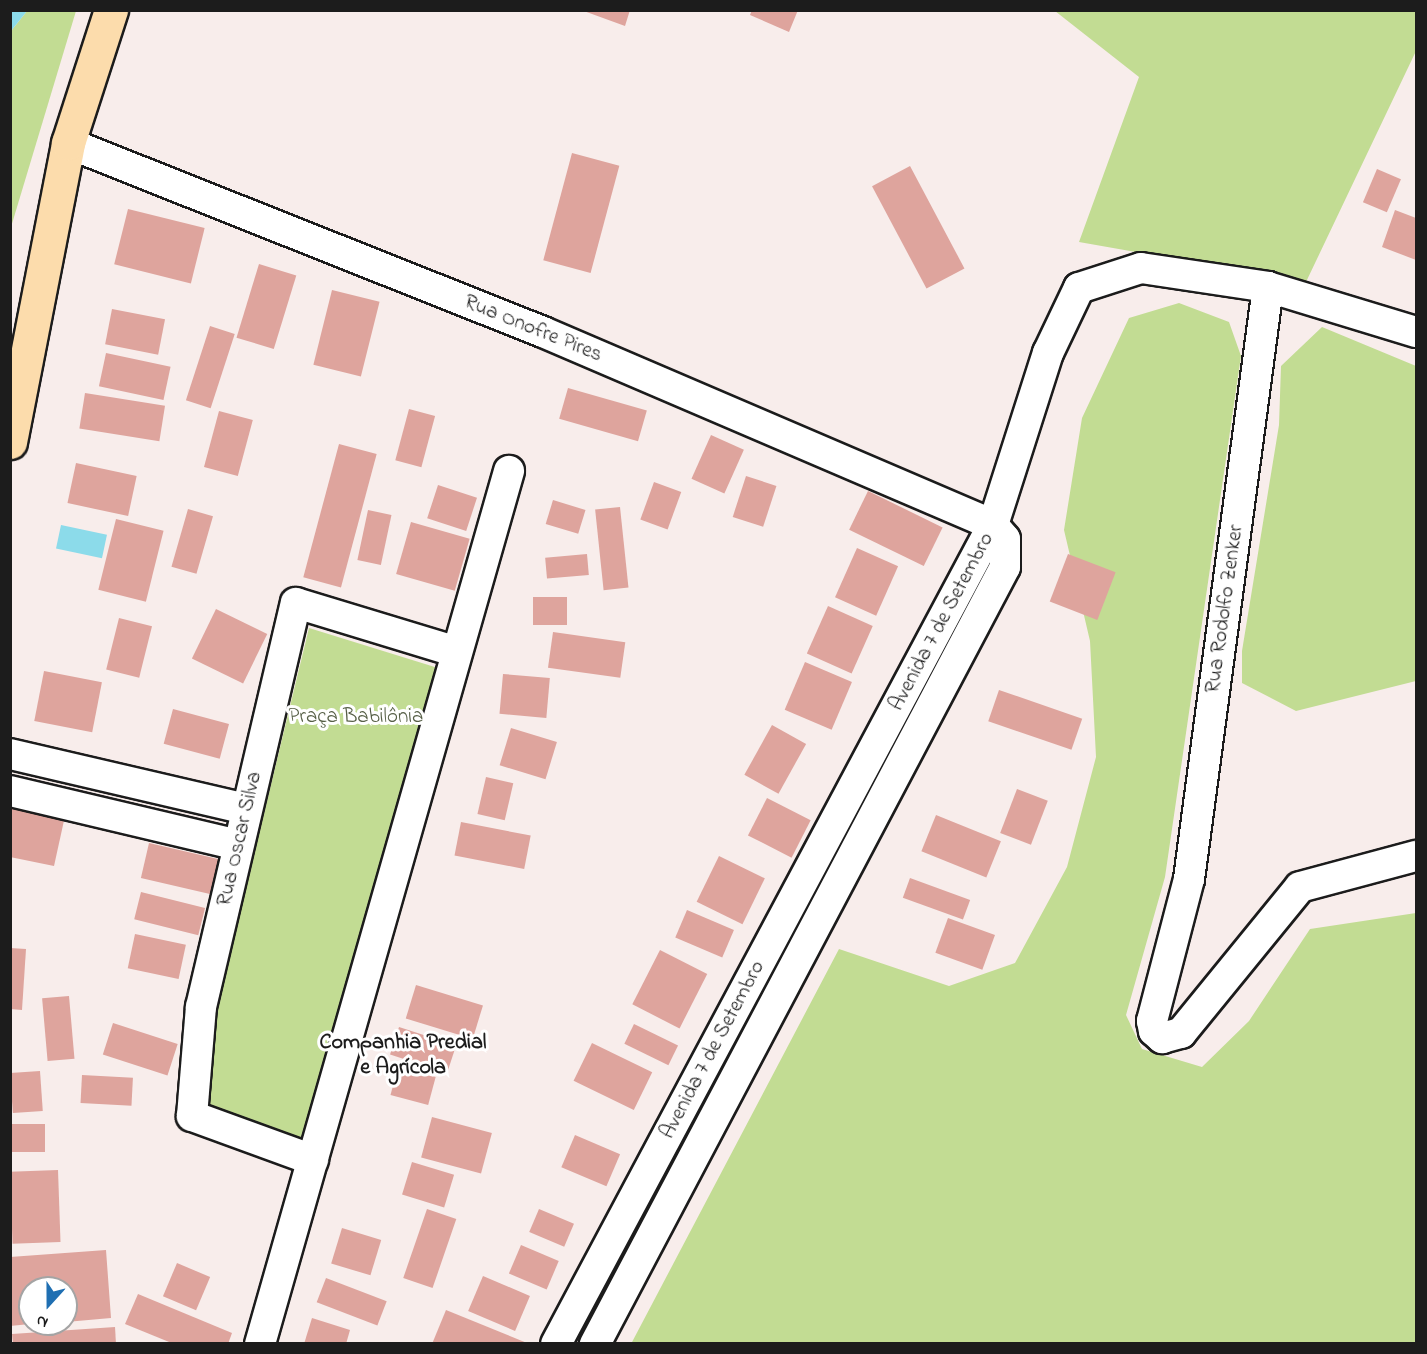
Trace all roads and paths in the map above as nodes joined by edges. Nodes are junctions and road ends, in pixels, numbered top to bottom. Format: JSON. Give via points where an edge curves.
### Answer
{"nodes":[{"id":1,"x":111,"y":10,"type":"edge"},
{"id":2,"x":68,"y":143,"type":"junction"},
{"id":3,"x":1268,"y":288,"type":"junction"},
{"id":4,"x":1416,"y":332,"type":"edge"},
{"id":5,"x":10,"y":442,"type":"edge"},
{"id":6,"x":509,"y":471,"type":"dead end"},
{"id":7,"x":993,"y":525,"type":"junction"},
{"id":8,"x":457,"y":652,"type":"junction"},
{"id":9,"x":10,"y":754,"type":"edge"},
{"id":10,"x":860,"y":775,"type":"junction"},
{"id":11,"x":888,"y":788,"type":"junction"},
{"id":12,"x":10,"y":791,"type":"edge"},
{"id":13,"x":247,"y":808,"type":"junction"},
{"id":14,"x":238,"y":845,"type":"junction"},
{"id":15,"x":1416,"y":856,"type":"edge"},
{"id":16,"x":713,"y":1050,"type":"junction"},
{"id":17,"x":743,"y":1064,"type":"junction"},
{"id":18,"x":313,"y":1160,"type":"junction"},
{"id":19,"x":260,"y":1344,"type":"edge"},
{"id":20,"x":556,"y":1344,"type":"edge"},
{"id":21,"x":595,"y":1344,"type":"edge"}],
"edges":[{"from":1,"to":2,"type":"main road"},
{"from":2,"to":5,"type":"main road"},
{"from":2,"to":7,"type":"street","name":"Rua Onofre Pires","via":[[543,332]]},
{"from":3,"to":4,"type":"street"},
{"from":3,"to":7,"type":"street","via":[[1141,268],[1079,288],[1048,353]]},
{"from":3,"to":15,"type":"street","name":"Rua Rodolfo Zenker","via":[[1189,879],[1152,1021],[1154,1031],[1162,1038],[1181,1034],[1300,887]]},
{"from":6,"to":8,"type":"street"},
{"from":7,"to":10,"type":"street","name":"Avenida 7 de Setembro"},
{"from":7,"to":11,"type":"street","name":"Avenida 7 de Setembro","via":[[1009,548],[1005,567]]},
{"from":8,"to":13,"type":"street","name":"Rua Oscar Silva","via":[[296,603]]},
{"from":8,"to":18,"type":"street"},
{"from":9,"to":13,"type":"street"},
{"from":10,"to":11,"type":"street"},
{"from":10,"to":16,"type":"street","name":"Avenida 7 de Setembro"},
{"from":11,"to":17,"type":"street","name":"Avenida 7 de Setembro"},
{"from":12,"to":14,"type":"street"},
{"from":13,"to":14,"type":"street","name":"Rua Oscar Silva"},
{"from":14,"to":18,"type":"street","name":"Rua Oscar Silva","via":[[201,1007],[192,1116]]},
{"from":16,"to":17,"type":"street"},
{"from":16,"to":20,"type":"street","name":"Avenida 7 de Setembro"},
{"from":17,"to":21,"type":"street","name":"Avenida 7 de Setembro"},
{"from":18,"to":19,"type":"street"}]}
